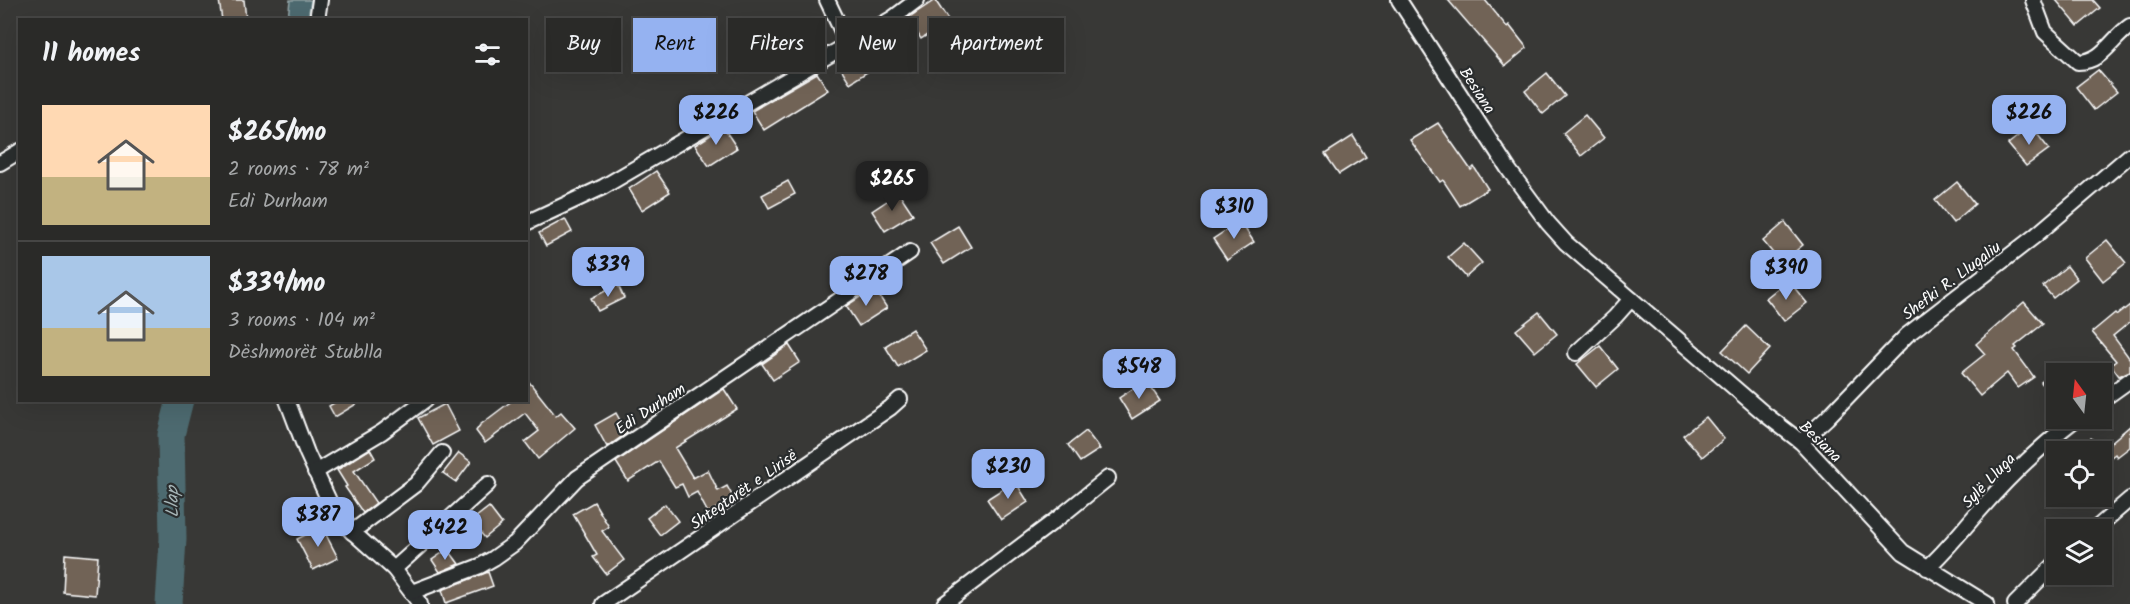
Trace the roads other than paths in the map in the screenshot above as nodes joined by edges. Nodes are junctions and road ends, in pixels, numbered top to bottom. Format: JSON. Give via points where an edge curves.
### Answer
{"nodes":[{"id":1,"x":320,"y":0,"type":"edge"},
{"id":2,"x":826,"y":0,"type":"edge"},
{"id":3,"x":917,"y":0,"type":"edge"},
{"id":4,"x":1399,"y":0,"type":"edge"},
{"id":5,"x":2033,"y":0,"type":"edge"},
{"id":6,"x":317,"y":18,"type":"edge"},
{"id":7,"x":893,"y":18,"type":"edge"},
{"id":8,"x":837,"y":22,"type":"edge"},
{"id":9,"x":2130,"y":26,"type":"edge"},
{"id":10,"x":837,"y":50,"type":"edge"},
{"id":11,"x":18,"y":152,"type":"edge"},
{"id":12,"x":2130,"y":155,"type":"edge"},
{"id":13,"x":0,"y":163,"type":"edge"},
{"id":14,"x":528,"y":222,"type":"edge"},
{"id":15,"x":910,"y":252,"type":"dead end"},
{"id":16,"x":1631,"y":299,"type":"junction"},
{"id":17,"x":1576,"y":353,"type":"dead end"},
{"id":18,"x":2130,"y":380,"type":"edge"},
{"id":19,"x":2112,"y":393,"type":"edge"},
{"id":20,"x":900,"y":399,"type":"dead end"},
{"id":21,"x":288,"y":402,"type":"edge"},
{"id":22,"x":422,"y":402,"type":"edge"},
{"id":23,"x":2065,"y":429,"type":"edge"},
{"id":24,"x":1801,"y":442,"type":"junction"},
{"id":25,"x":442,"y":453,"type":"dead end"},
{"id":26,"x":315,"y":472,"type":"junction"},
{"id":27,"x":1108,"y":478,"type":"dead end"},
{"id":28,"x":488,"y":484,"type":"dead end"},
{"id":29,"x":2130,"y":499,"type":"edge"},
{"id":30,"x":2107,"y":519,"type":"edge"},
{"id":31,"x":352,"y":532,"type":"junction"},
{"id":32,"x":1927,"y":568,"type":"junction"},
{"id":33,"x":394,"y":569,"type":"junction"},
{"id":34,"x":2046,"y":573,"type":"edge"},
{"id":35,"x":416,"y":598,"type":"edge"},
{"id":36,"x":603,"y":604,"type":"edge"},
{"id":37,"x":944,"y":604,"type":"edge"},
{"id":38,"x":1987,"y":604,"type":"edge"},
{"id":39,"x":2015,"y":604,"type":"edge"}],
"edges":[{"from":1,"to":6,"type":"street"},
{"from":2,"to":8,"type":"street"},
{"from":3,"to":7,"type":"street"},
{"from":4,"to":16,"type":"street","name":"Besiana","via":[[1548,223]]},
{"from":5,"to":9,"type":"street","via":[[2045,32],[2078,62],[2097,58]]},
{"from":10,"to":14,"type":"street","via":[[603,187]]},
{"from":11,"to":13,"type":"street"},
{"from":12,"to":24,"type":"street","name":"Shefki R. Llugaliu","via":[[2035,236],[1907,335]]},
{"from":15,"to":35,"type":"street","name":"Edi Durham","via":[[577,477],[515,543],[494,558]]},
{"from":16,"to":17,"type":"street"},
{"from":16,"to":24,"type":"street","name":"Besiana"},
{"from":18,"to":19,"type":"street"},
{"from":20,"to":36,"type":"street","name":"Shtegtarët e Lirisë"},
{"from":21,"to":26,"type":"street"},
{"from":22,"to":26,"type":"street","via":[[382,432]]},
{"from":23,"to":32,"type":"street","name":"Sylë Lluga","via":[[2009,480]]},
{"from":24,"to":32,"type":"street","name":"Besiana","via":[[1903,552]]},
{"from":25,"to":31,"type":"street","via":[[416,484]]},
{"from":26,"to":31,"type":"street","via":[[330,503]]},
{"from":27,"to":37,"type":"street"},
{"from":28,"to":33,"type":"street"},
{"from":29,"to":30,"type":"street"},
{"from":31,"to":33,"type":"street"},
{"from":32,"to":38,"type":"street","name":"Besiana"},
{"from":33,"to":35,"type":"street"},
{"from":34,"to":39,"type":"street"}]}
